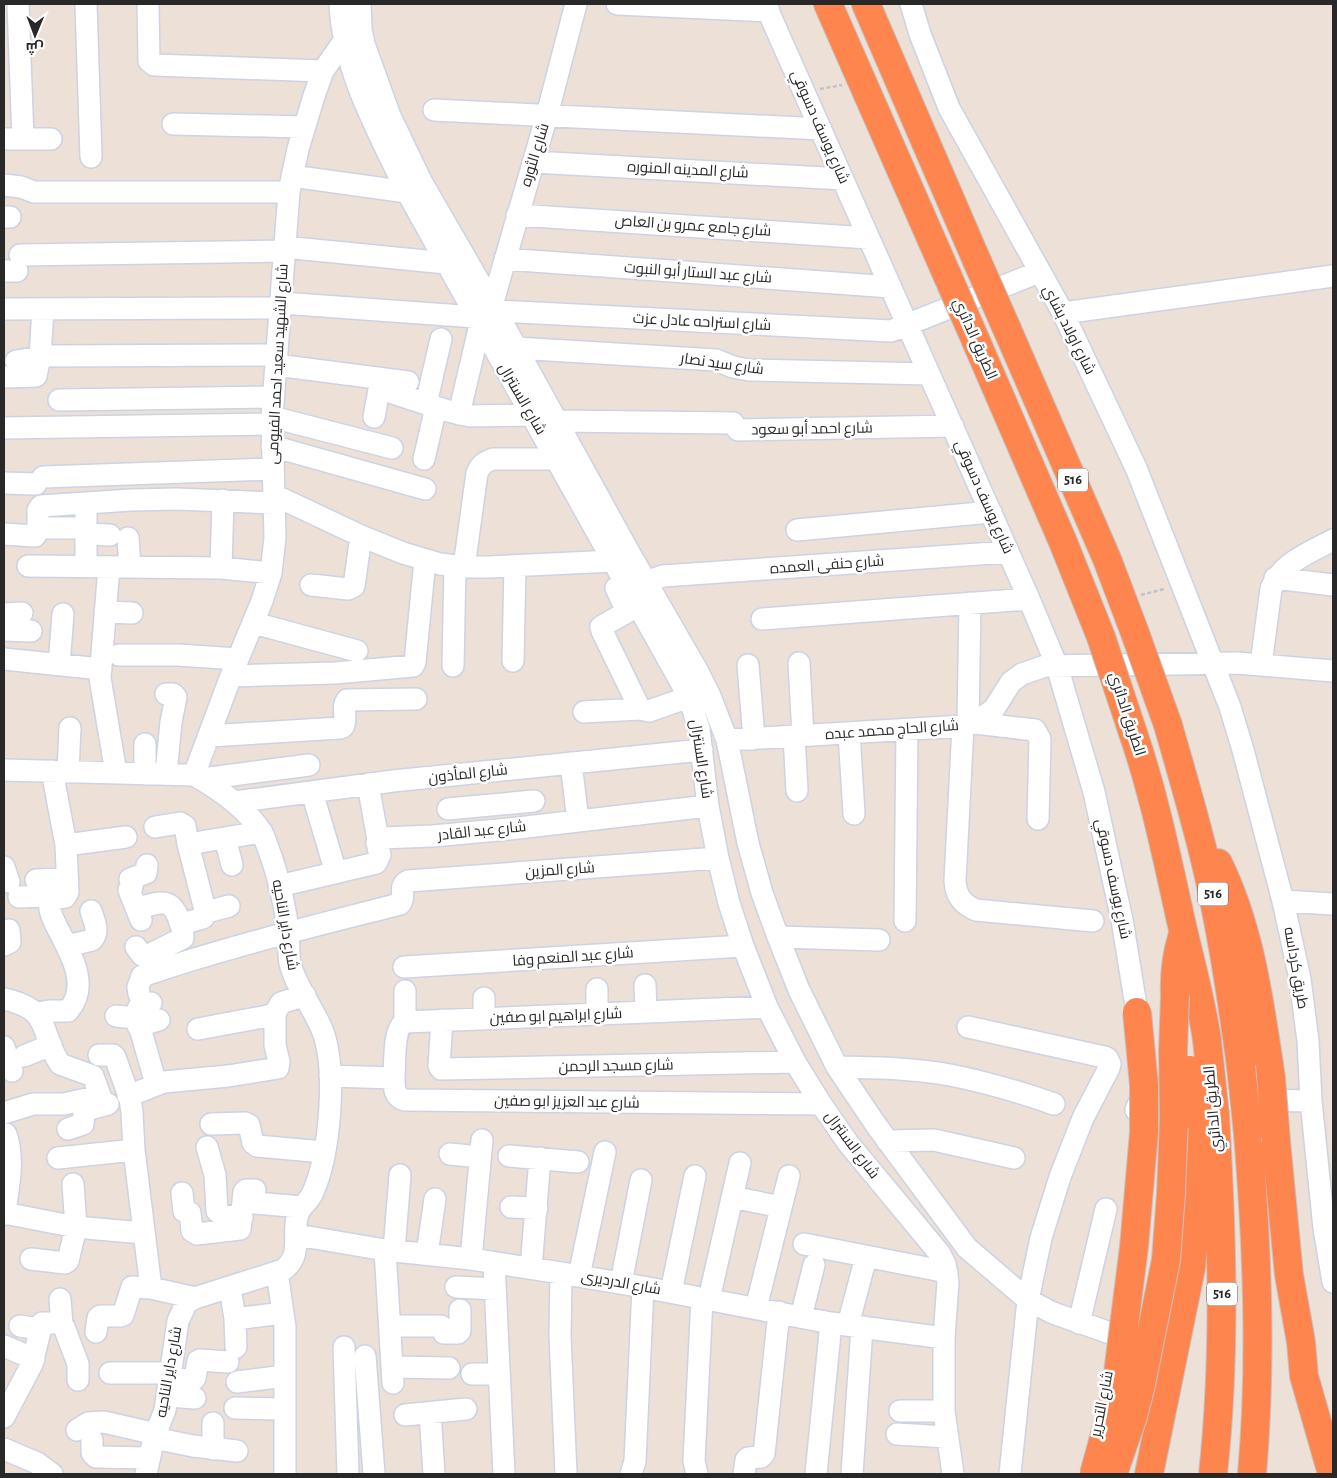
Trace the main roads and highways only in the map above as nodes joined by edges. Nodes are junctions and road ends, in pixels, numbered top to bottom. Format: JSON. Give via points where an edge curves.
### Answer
{"nodes":[{"id":1,"x":828,"y":4,"type":"edge"},
{"id":2,"x":866,"y":4,"type":"edge"},
{"id":3,"x":1194,"y":817,"type":"junction"},
{"id":4,"x":1183,"y":931,"type":"junction"},
{"id":5,"x":1174,"y":995,"type":"junction"},
{"id":6,"x":1137,"y":1012,"type":"road end"},
{"id":7,"x":1205,"y":1115,"type":"junction"},
{"id":8,"x":1301,"y":1342,"type":"junction"},
{"id":9,"x":1333,"y":1423,"type":"edge"},
{"id":10,"x":1094,"y":1474,"type":"edge"},
{"id":11,"x":1113,"y":1474,"type":"edge"},
{"id":12,"x":1149,"y":1474,"type":"edge"},
{"id":13,"x":1213,"y":1474,"type":"edge"},
{"id":14,"x":1252,"y":1474,"type":"edge"},
{"id":15,"x":1332,"y":1474,"type":"edge"}],
"edges":[{"from":1,"to":4,"type":"highway","name":"الطريق الدائري","number":"516","bridge":true,"via":[[1063,542],[1101,637],[1141,757]]},
{"from":2,"to":3,"type":"highway","number":"516","bridge":true,"via":[[1103,550],[1168,725]]},
{"from":3,"to":8,"type":"highway","bridge":true,"via":[[1230,886],[1246,937],[1271,1078],[1290,1274]]},
{"from":3,"to":14,"type":"highway","number":"516","bridge":true,"via":[[1224,950],[1241,1067],[1254,1200],[1256,1401]]},
{"from":4,"to":5,"type":"highway","via":[[1175,966]]},
{"from":4,"to":7,"type":"highway","name":"الطريق الدائري","number":"516","bridge":true,"via":[[1207,1040]]},
{"from":5,"to":7,"type":"highway","bridge":true},
{"from":5,"to":11,"type":"highway","bridge":true,"via":[[1174,1136],[1166,1260],[1140,1389]]},
{"from":6,"to":10,"type":"highway","bridge":true,"via":[[1144,1085],[1144,1132],[1137,1211],[1114,1401]]},
{"from":7,"to":12,"type":"highway","via":[[1191,1268]]},
{"from":7,"to":13,"type":"highway","name":"الطريق الدائري","number":"516","via":[[1220,1202],[1222,1290]]},
{"from":8,"to":9,"type":"highway"},
{"from":8,"to":15,"type":"highway","via":[[1304,1376]]}]}
